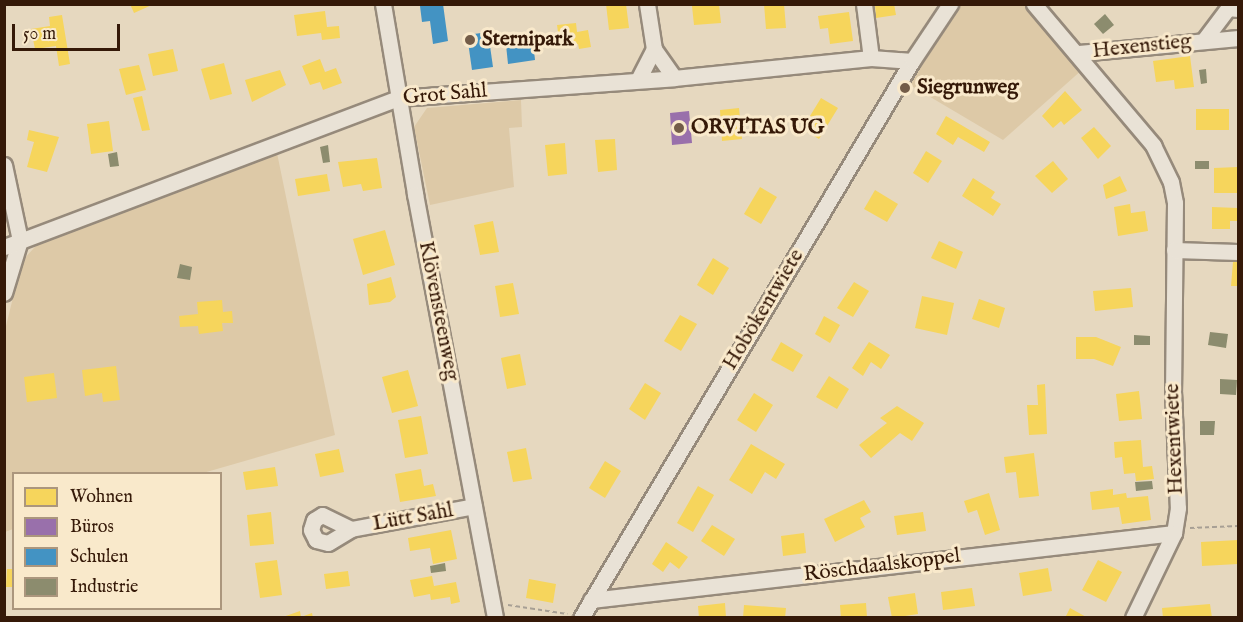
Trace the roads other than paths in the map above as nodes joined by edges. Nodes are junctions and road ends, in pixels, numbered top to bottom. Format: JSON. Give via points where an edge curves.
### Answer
{"nodes":[{"id":1,"x":383,"y":4,"type":"edge"},
{"id":2,"x":647,"y":4,"type":"edge"},
{"id":3,"x":864,"y":4,"type":"edge"},
{"id":4,"x":950,"y":4,"type":"edge"},
{"id":5,"x":1034,"y":4,"type":"edge"},
{"id":6,"x":1239,"y":9,"type":"edge"},
{"id":7,"x":1239,"y":38,"type":"edge"},
{"id":8,"x":1204,"y":40,"type":"junction"},
{"id":9,"x":654,"y":49,"type":"junction"},
{"id":10,"x":1079,"y":53,"type":"junction"},
{"id":11,"x":871,"y":58,"type":"junction"},
{"id":12,"x":912,"y":61,"type":"junction"},
{"id":13,"x":674,"y":78,"type":"junction"},
{"id":14,"x":638,"y":80,"type":"junction"},
{"id":15,"x":398,"y":98,"type":"junction"},
{"id":16,"x":4,"y":165,"type":"edge"},
{"id":17,"x":20,"y":240,"type":"junction"},
{"id":18,"x":4,"y":247,"type":"edge"},
{"id":19,"x":1174,"y":250,"type":"junction"},
{"id":20,"x":1239,"y":252,"type":"edge"},
{"id":21,"x":4,"y":293,"type":"edge"},
{"id":22,"x":474,"y":507,"type":"junction"},
{"id":23,"x":351,"y":529,"type":"dead end"},
{"id":24,"x":1174,"y":531,"type":"junction"},
{"id":25,"x":591,"y":600,"type":"junction"},
{"id":26,"x":494,"y":612,"type":"edge"},
{"id":27,"x":580,"y":618,"type":"edge"},
{"id":28,"x":1133,"y":618,"type":"edge"}],
"edges":[{"from":1,"to":15,"type":"street","name":"Klövensteenweg"},
{"from":2,"to":9,"type":"street"},
{"from":3,"to":11,"type":"street"},
{"from":4,"to":12,"type":"street","name":"Hobökentwiete"},
{"from":5,"to":10,"type":"street","name":"Hexentwiete"},
{"from":6,"to":8,"type":"street","name":"Hexenstieg","via":[[1228,8]]},
{"from":7,"to":8,"type":"street","name":"Hexenstieg"},
{"from":8,"to":10,"type":"street","name":"Hexenstieg"},
{"from":9,"to":13,"type":"street"},
{"from":9,"to":14,"type":"street"},
{"from":10,"to":19,"type":"street","name":"Hexentwiete","via":[[1153,145],[1166,168],[1175,203]]},
{"from":11,"to":12,"type":"street","name":"Grot Sahl"},
{"from":11,"to":13,"type":"street","name":"Grot Sahl"},
{"from":12,"to":25,"type":"street","name":"Hobökentwiete"},
{"from":13,"to":14,"type":"street","name":"Grot Sahl"},
{"from":14,"to":15,"type":"street","name":"Grot Sahl"},
{"from":15,"to":17,"type":"street","name":"Grot Sahl"},
{"from":15,"to":22,"type":"street","name":"Klövensteenweg"},
{"from":16,"to":17,"type":"street"},
{"from":17,"to":18,"type":"street","name":"Grot Sahl"},
{"from":17,"to":21,"type":"street"},
{"from":19,"to":20,"type":"street"},
{"from":19,"to":24,"type":"street","name":"Hexentwiete","via":[[1173,391],[1178,508]]},
{"from":22,"to":23,"type":"street","name":"Lütt Sahl"},
{"from":22,"to":26,"type":"street","name":"Klövensteenweg"},
{"from":24,"to":25,"type":"street","name":"Röschdaalskoppel"},
{"from":24,"to":28,"type":"street","name":"Hexentwiete"},
{"from":25,"to":27,"type":"street","name":"Hobökentwiete"}]}
